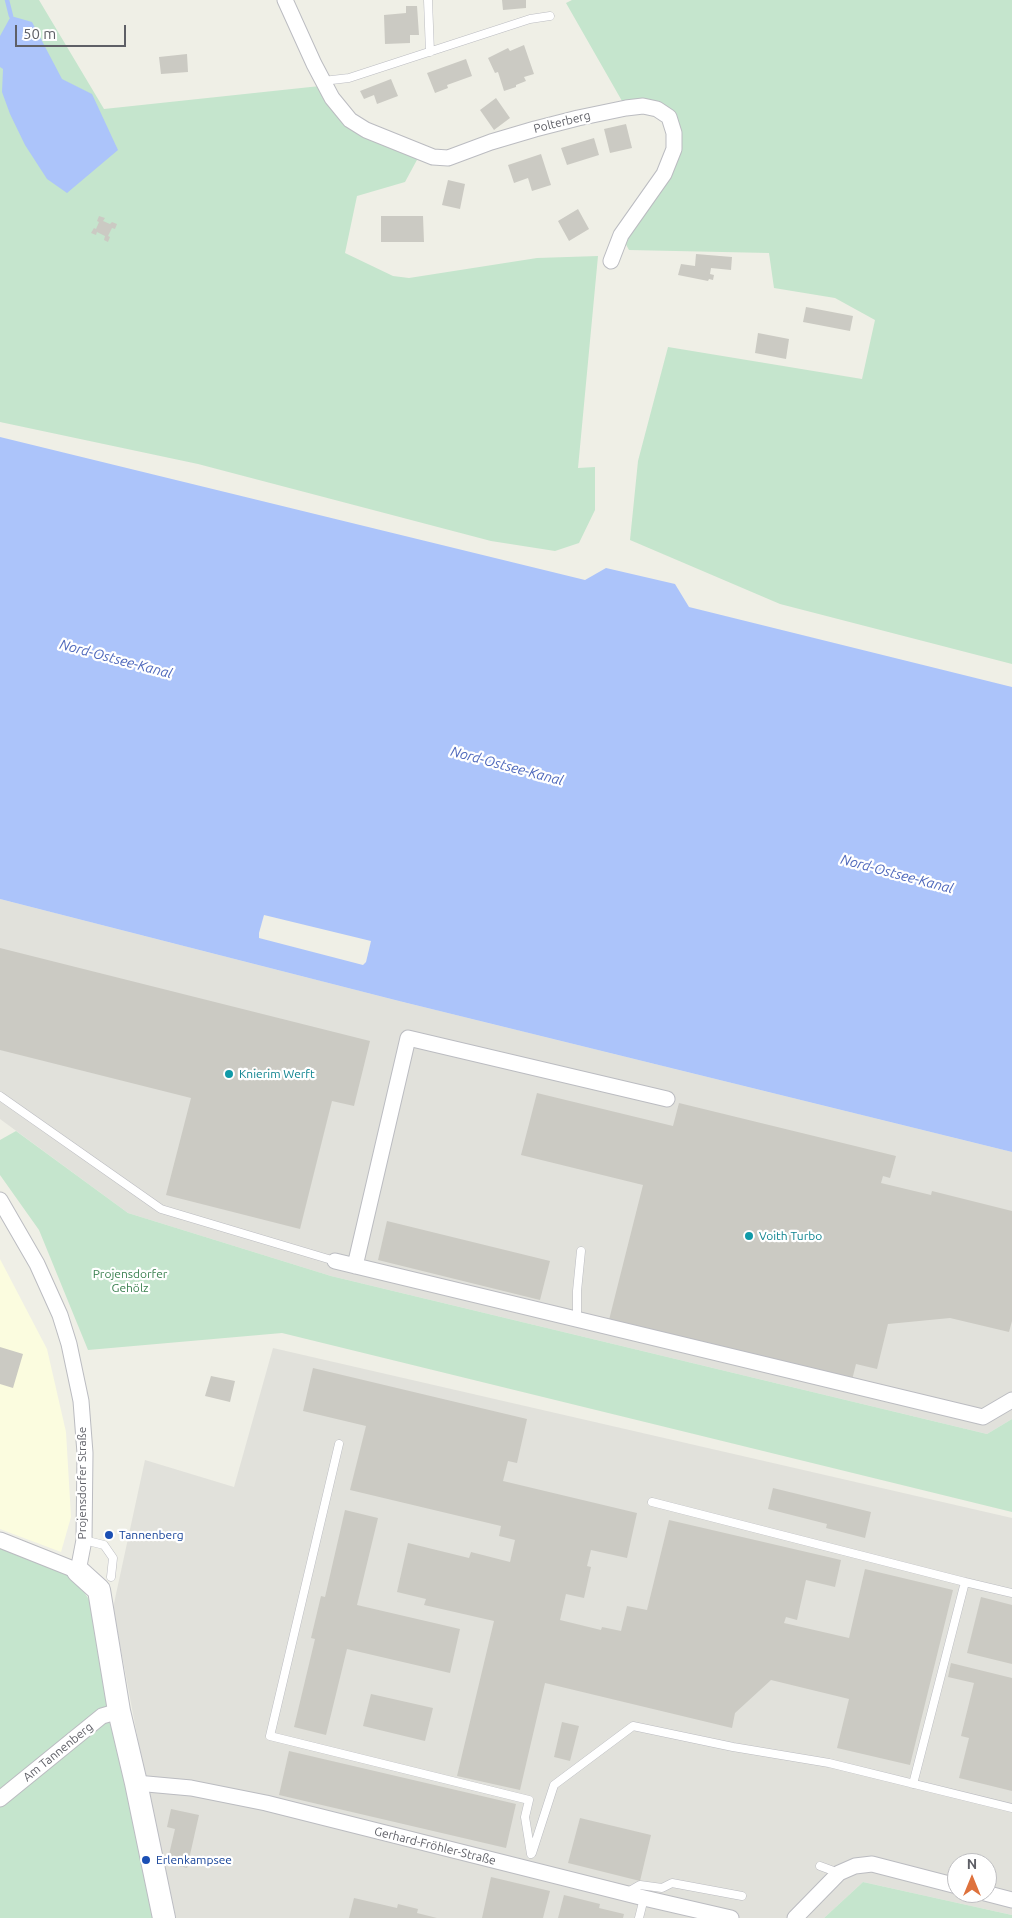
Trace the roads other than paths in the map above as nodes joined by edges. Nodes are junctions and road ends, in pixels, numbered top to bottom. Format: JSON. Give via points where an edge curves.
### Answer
{"nodes":[{"id":1,"x":285,"y":0,"type":"edge"},
{"id":2,"x":428,"y":0,"type":"edge"},
{"id":3,"x":550,"y":16,"type":"dead end"},
{"id":4,"x":430,"y":52,"type":"junction"},
{"id":5,"x":323,"y":81,"type":"junction"},
{"id":6,"x":611,"y":261,"type":"dead end"},
{"id":7,"x":0,"y":1096,"type":"edge"},
{"id":8,"x":667,"y":1099,"type":"dead end"},
{"id":9,"x":0,"y":1200,"type":"edge"},
{"id":10,"x":581,"y":1251,"type":"dead end"},
{"id":11,"x":335,"y":1261,"type":"joint"},
{"id":12,"x":355,"y":1266,"type":"junction"},
{"id":13,"x":578,"y":1320,"type":"junction"},
{"id":14,"x":1012,"y":1400,"type":"edge"},
{"id":15,"x":339,"y":1444,"type":"dead end"},
{"id":16,"x":652,"y":1502,"type":"dead end"},
{"id":17,"x":0,"y":1540,"type":"edge"},
{"id":18,"x":84,"y":1540,"type":"junction"},
{"id":19,"x":78,"y":1571,"type":"junction"},
{"id":20,"x":112,"y":1577,"type":"dead end"},
{"id":21,"x":965,"y":1582,"type":"junction"},
{"id":22,"x":1012,"y":1594,"type":"edge"},
{"id":23,"x":119,"y":1711,"type":"junction"},
{"id":24,"x":136,"y":1783,"type":"junction"},
{"id":25,"x":913,"y":1784,"type":"junction"},
{"id":26,"x":0,"y":1799,"type":"edge"},
{"id":27,"x":1012,"y":1808,"type":"edge"},
{"id":28,"x":529,"y":1862,"type":"junction"},
{"id":29,"x":820,"y":1866,"type":"dead end"},
{"id":30,"x":839,"y":1872,"type":"junction"},
{"id":31,"x":947,"y":1883,"type":"edge"},
{"id":32,"x":626,"y":1893,"type":"junction"},
{"id":33,"x":742,"y":1896,"type":"dead end"},
{"id":34,"x":997,"y":1896,"type":"edge"},
{"id":35,"x":644,"y":1898,"type":"junction"},
{"id":36,"x":1012,"y":1900,"type":"edge"},
{"id":37,"x":164,"y":1918,"type":"edge"},
{"id":38,"x":639,"y":1918,"type":"edge"},
{"id":39,"x":731,"y":1918,"type":"edge"},
{"id":40,"x":795,"y":1918,"type":"edge"}],
"edges":[{"from":1,"to":5,"type":"street","name":"Polterberg"},
{"from":2,"to":4,"type":"lane"},
{"from":3,"to":4,"type":"lane","via":[[530,19]]},
{"from":4,"to":5,"type":"lane","via":[[350,78]]},
{"from":5,"to":6,"type":"street","name":"Polterberg","via":[[350,120],[366,130],[433,157],[448,158],[491,142],[578,118],[643,106],[657,109],[669,117],[674,149],[664,174],[621,235]]},
{"from":7,"to":11,"type":"lane","via":[[161,1209]]},
{"from":8,"to":12,"type":"street","via":[[408,1038]]},
{"from":9,"to":18,"type":"street","name":"Projensdorfer Straße","via":[[37,1264],[69,1344],[81,1401],[85,1453]]},
{"from":10,"to":13,"type":"lane"},
{"from":11,"to":12,"type":"street"},
{"from":12,"to":13,"type":"street"},
{"from":13,"to":14,"type":"street","via":[[983,1417]]},
{"from":15,"to":28,"type":"lane","via":[[270,1736],[529,1800],[525,1817]]},
{"from":16,"to":21,"type":"lane"},
{"from":17,"to":19,"type":"street"},
{"from":18,"to":19,"type":"street","name":"Projensdorfer Straße"},
{"from":18,"to":20,"type":"lane","via":[[104,1545],[113,1558]]},
{"from":19,"to":23,"type":"street","via":[[99,1590]]},
{"from":21,"to":22,"type":"lane"},
{"from":21,"to":25,"type":"lane"},
{"from":23,"to":24,"type":"street"},
{"from":23,"to":26,"type":"street","name":"Am Tannenberg","via":[[102,1716]]},
{"from":24,"to":28,"type":"street","name":"Gerhard-Fröhler-Straße","via":[[191,1788],[266,1803]]},
{"from":24,"to":37,"type":"street"},
{"from":25,"to":27,"type":"lane"},
{"from":25,"to":28,"type":"lane","via":[[829,1763],[633,1726],[554,1785]]},
{"from":28,"to":32,"type":"street","name":"Gerhard-Fröhler-Straße"},
{"from":29,"to":30,"type":"lane"},
{"from":30,"to":31,"type":"street","via":[[872,1864]]},
{"from":30,"to":40,"type":"street"},
{"from":32,"to":33,"type":"lane","via":[[640,1885],[662,1888],[672,1883]]},
{"from":32,"to":35,"type":"street","name":"Gerhard-Fröhler-Straße"},
{"from":34,"to":36,"type":"street"},
{"from":35,"to":38,"type":"lane"},
{"from":35,"to":39,"type":"street","name":"Gerhard-Fröhler-Straße"}]}
